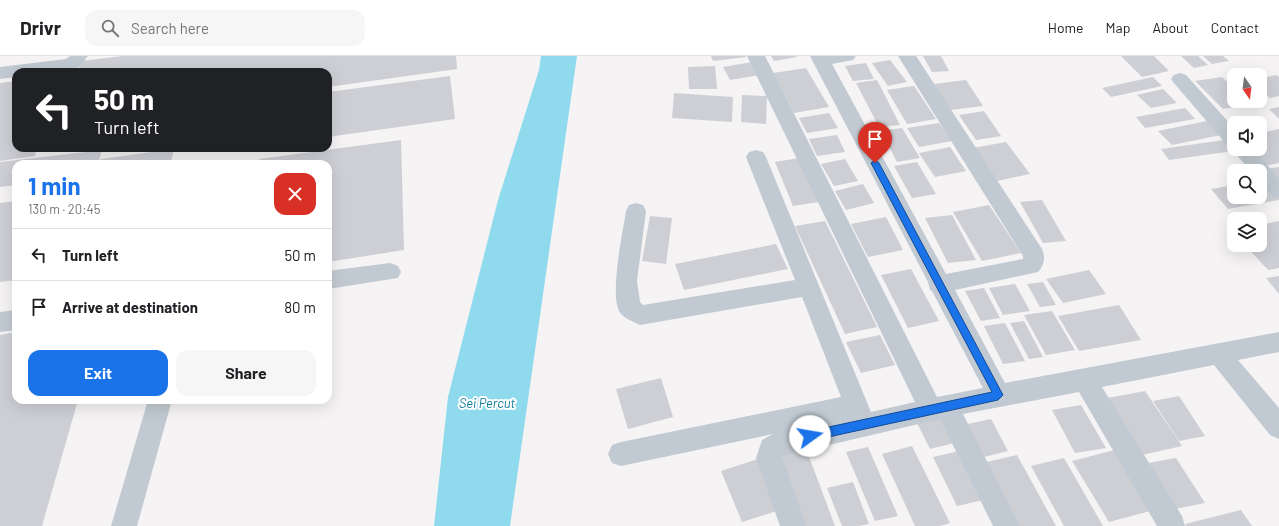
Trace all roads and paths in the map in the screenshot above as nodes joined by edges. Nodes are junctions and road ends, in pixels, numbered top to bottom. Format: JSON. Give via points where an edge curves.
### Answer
{"nodes":[{"id":1,"x":79,"y":56,"type":"edge"},
{"id":2,"x":756,"y":56,"type":"edge"},
{"id":3,"x":847,"y":56,"type":"edge"},
{"id":4,"x":907,"y":56,"type":"edge"},
{"id":5,"x":820,"y":58,"type":"edge"},
{"id":6,"x":41,"y":68,"type":"edge"},
{"id":7,"x":12,"y":72,"type":"edge"},
{"id":8,"x":0,"y":73,"type":"edge"},
{"id":9,"x":1180,"y":79,"type":"dead end"},
{"id":10,"x":1227,"y":132,"type":"edge"},
{"id":11,"x":1248,"y":156,"type":"edge"},
{"id":12,"x":756,"y":157,"type":"dead end"},
{"id":13,"x":1279,"y":191,"type":"edge"},
{"id":14,"x":636,"y":211,"type":"dead end"},
{"id":15,"x":390,"y":272,"type":"dead end"},
{"id":16,"x":332,"y":279,"type":"edge"},
{"id":17,"x":938,"y":284,"type":"junction"},
{"id":18,"x":810,"y":287,"type":"junction"},
{"id":19,"x":12,"y":320,"type":"edge"},
{"id":20,"x":0,"y":322,"type":"edge"},
{"id":21,"x":1279,"y":342,"type":"edge"},
{"id":22,"x":1219,"y":354,"type":"junction"},
{"id":23,"x":1084,"y":380,"type":"junction"},
{"id":24,"x":998,"y":395,"type":"junction"},
{"id":25,"x":159,"y":404,"type":"edge"},
{"id":26,"x":939,"y":409,"type":"junction"},
{"id":27,"x":861,"y":415,"type":"junction"},
{"id":28,"x":1279,"y":427,"type":"edge"},
{"id":29,"x":621,"y":454,"type":"dead end"},
{"id":30,"x":124,"y":526,"type":"edge"},
{"id":31,"x":793,"y":526,"type":"edge"},
{"id":32,"x":1007,"y":526,"type":"edge"},
{"id":33,"x":1172,"y":526,"type":"edge"}],
"edges":[{"from":1,"to":6,"type":"street","via":[[73,63]]},
{"from":2,"to":26,"type":"street"},
{"from":3,"to":5,"type":"street"},
{"from":4,"to":17,"type":"street","via":[[1034,255],[1030,266]]},
{"from":5,"to":17,"type":"street"},
{"from":7,"to":8,"type":"street"},
{"from":9,"to":10,"type":"street"},
{"from":11,"to":13,"type":"street"},
{"from":12,"to":18,"type":"street"},
{"from":14,"to":18,"type":"street","via":[[626,281],[629,308],[640,315]]},
{"from":15,"to":16,"type":"street"},
{"from":17,"to":24,"type":"street"},
{"from":18,"to":27,"type":"street"},
{"from":19,"to":20,"type":"street"},
{"from":21,"to":22,"type":"street"},
{"from":22,"to":23,"type":"street"},
{"from":22,"to":28,"type":"street"},
{"from":23,"to":24,"type":"street"},
{"from":23,"to":33,"type":"street"},
{"from":24,"to":26,"type":"street"},
{"from":25,"to":30,"type":"street"},
{"from":26,"to":27,"type":"street"},
{"from":26,"to":32,"type":"street"},
{"from":27,"to":29,"type":"street"},
{"from":27,"to":31,"type":"street","via":[[771,449],[769,458]]}]}
